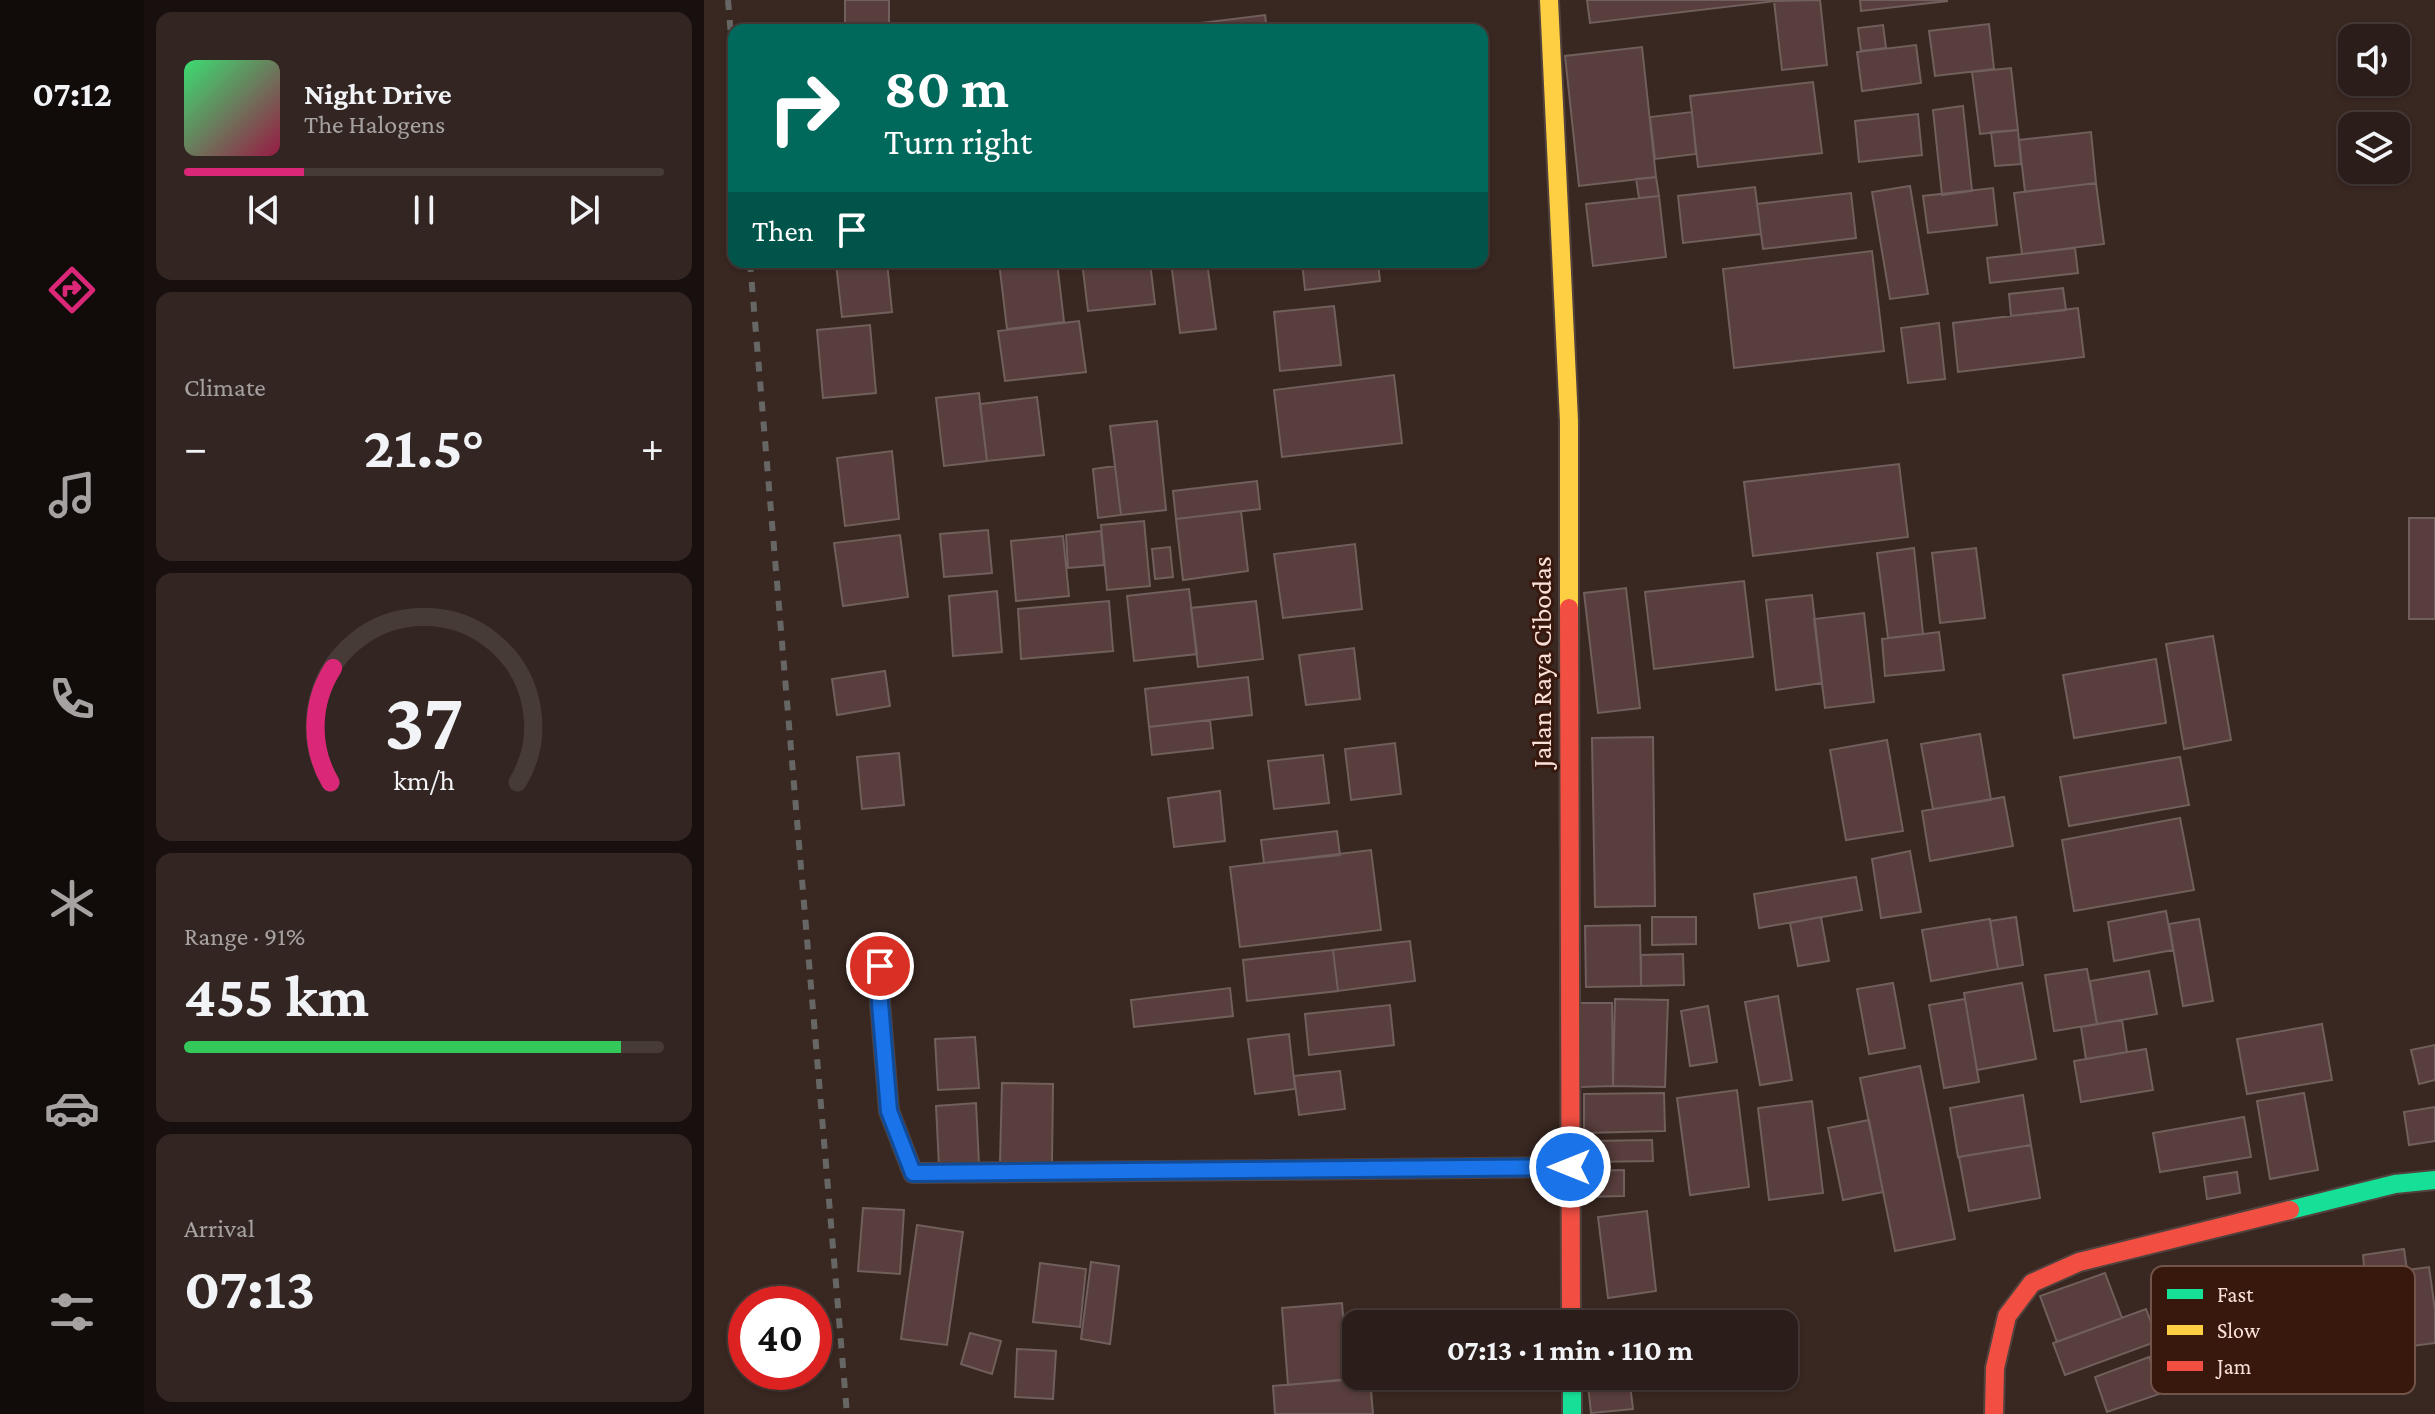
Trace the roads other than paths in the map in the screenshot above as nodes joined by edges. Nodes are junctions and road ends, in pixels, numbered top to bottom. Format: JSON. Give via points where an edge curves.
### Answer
{"nodes":[{"id":1,"x":1549,"y":0,"type":"edge"},
{"id":2,"x":880,"y":966,"type":"dead end"},
{"id":3,"x":1570,"y":1167,"type":"junction"},
{"id":4,"x":2435,"y":1180,"type":"edge"},
{"id":5,"x":1571,"y":1310,"type":"edge"},
{"id":6,"x":1572,"y":1390,"type":"edge"},
{"id":7,"x":1572,"y":1414,"type":"edge"},
{"id":8,"x":1994,"y":1414,"type":"edge"}],
"edges":[{"from":1,"to":3,"type":"main road","name":"Jalan Raya Cibodas","via":[[1569,421]]},
{"from":2,"to":3,"type":"main road","via":[[889,1111],[913,1173]]},
{"from":3,"to":5,"type":"main road","name":"Jalan Raya Cibodas"},
{"from":4,"to":8,"type":"main road","via":[[2395,1184],[2079,1262],[2032,1283],[2007,1316],[1995,1368]]},
{"from":6,"to":7,"type":"main road"}]}
